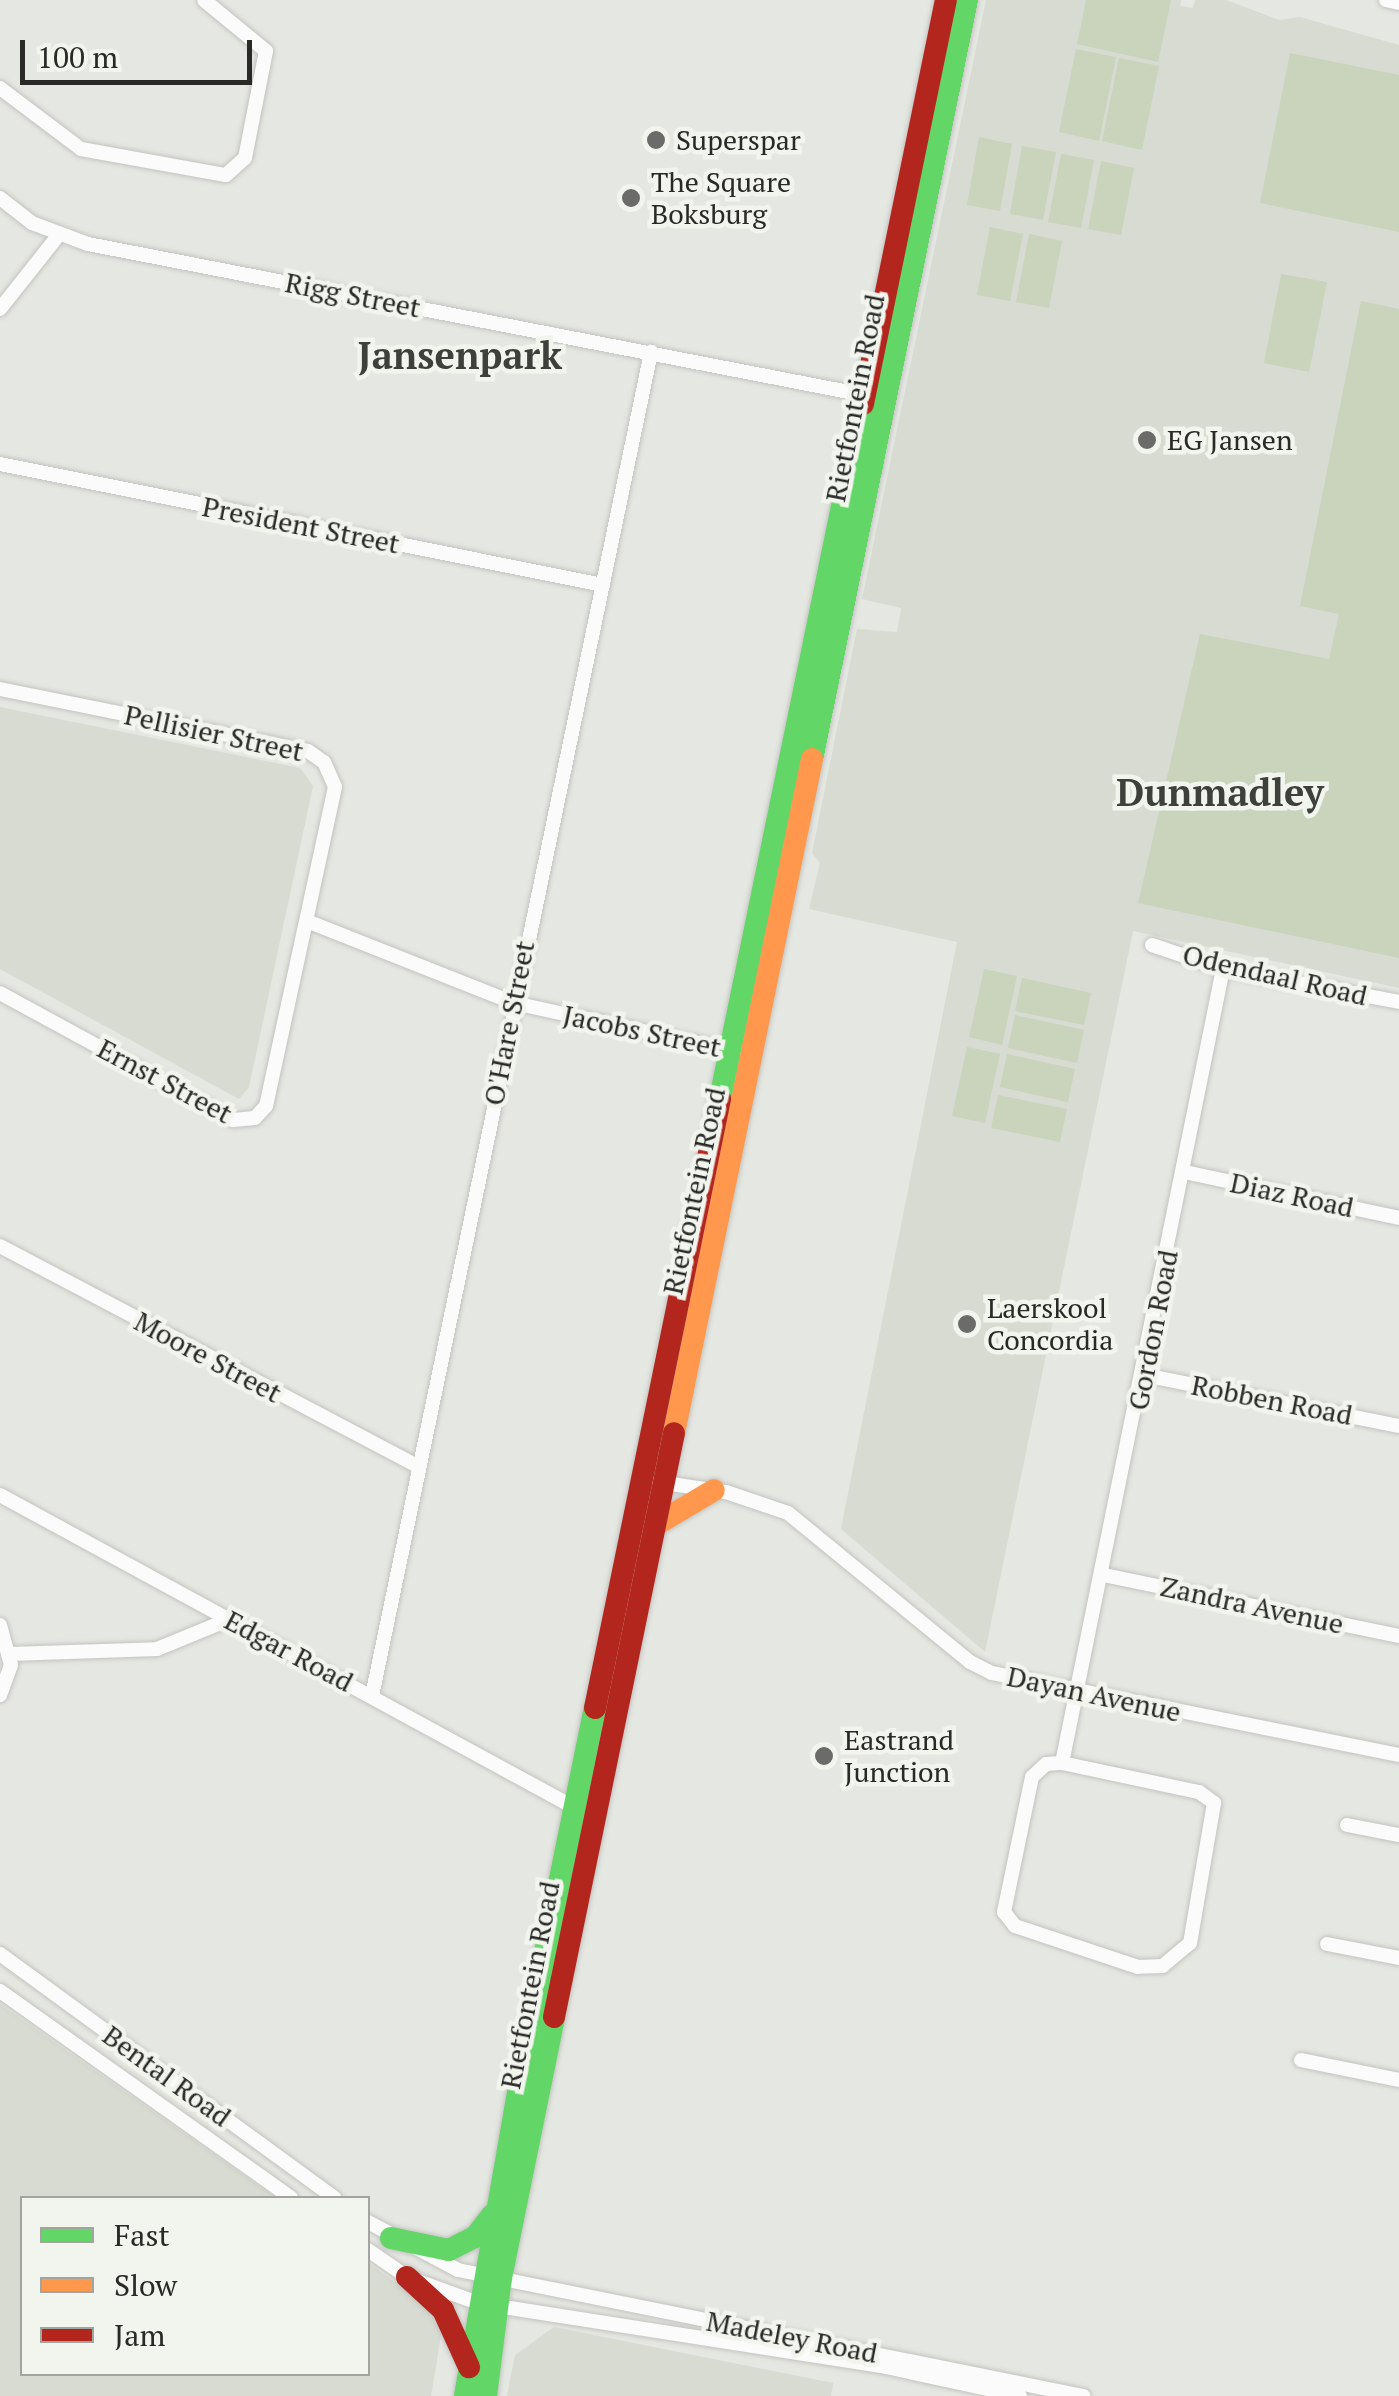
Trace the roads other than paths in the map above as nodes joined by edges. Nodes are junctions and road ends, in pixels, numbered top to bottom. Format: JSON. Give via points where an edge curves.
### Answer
{"nodes":[{"id":1,"x":204,"y":0,"type":"edge"},
{"id":2,"x":946,"y":0,"type":"edge"},
{"id":3,"x":967,"y":0,"type":"edge"},
{"id":4,"x":1386,"y":0,"type":"edge"},
{"id":5,"x":1399,"y":3,"type":"edge"},
{"id":6,"x":0,"y":88,"type":"edge"},
{"id":7,"x":0,"y":198,"type":"edge"},
{"id":8,"x":58,"y":236,"type":"junction"},
{"id":9,"x":0,"y":310,"type":"edge"},
{"id":10,"x":651,"y":352,"type":"junction"},
{"id":11,"x":873,"y":397,"type":"junction"},
{"id":12,"x":0,"y":464,"type":"edge"},
{"id":13,"x":602,"y":585,"type":"junction"},
{"id":14,"x":816,"y":610,"type":"junction"},
{"id":15,"x":843,"y":614,"type":"junction"},
{"id":16,"x":0,"y":689,"type":"edge"},
{"id":17,"x":307,"y":921,"type":"junction"},
{"id":18,"x":1152,"y":945,"type":"dead end"},
{"id":19,"x":1223,"y":969,"type":"junction"},
{"id":20,"x":0,"y":992,"type":"edge"},
{"id":21,"x":1399,"y":1002,"type":"edge"},
{"id":22,"x":514,"y":1004,"type":"junction"},
{"id":23,"x":730,"y":1050,"type":"junction"},
{"id":24,"x":754,"y":1055,"type":"junction"},
{"id":25,"x":720,"y":1157,"type":"junction"},
{"id":26,"x":1184,"y":1172,"type":"junction"},
{"id":27,"x":1399,"y":1218,"type":"edge"},
{"id":28,"x":0,"y":1246,"type":"edge"},
{"id":29,"x":1144,"y":1375,"type":"junction"},
{"id":30,"x":1399,"y":1426,"type":"edge"},
{"id":31,"x":418,"y":1466,"type":"junction"},
{"id":32,"x":654,"y":1481,"type":"junction"},
{"id":33,"x":714,"y":1490,"type":"junction"},
{"id":34,"x":0,"y":1495,"type":"edge"},
{"id":35,"x":657,"y":1524,"type":"junction"},
{"id":36,"x":1104,"y":1575,"type":"junction"},
{"id":37,"x":230,"y":1619,"type":"junction"},
{"id":38,"x":0,"y":1625,"type":"edge"},
{"id":39,"x":1399,"y":1636,"type":"edge"},
{"id":40,"x":10,"y":1654,"type":"junction"},
{"id":41,"x":1080,"y":1691,"type":"junction"},
{"id":42,"x":0,"y":1695,"type":"edge"},
{"id":43,"x":372,"y":1696,"type":"junction"},
{"id":44,"x":1399,"y":1755,"type":"edge"},
{"id":45,"x":1062,"y":1763,"type":"junction"},
{"id":46,"x":577,"y":1809,"type":"junction"},
{"id":47,"x":1348,"y":1825,"type":"dead end"},
{"id":48,"x":1399,"y":1835,"type":"edge"},
{"id":49,"x":1327,"y":1944,"type":"dead end"},
{"id":50,"x":0,"y":1954,"type":"edge"},
{"id":51,"x":1399,"y":1958,"type":"edge"},
{"id":52,"x":0,"y":1992,"type":"edge"},
{"id":53,"x":1302,"y":2060,"type":"dead end"},
{"id":54,"x":1399,"y":2080,"type":"edge"},
{"id":55,"x":288,"y":2196,"type":"edge"},
{"id":56,"x":332,"y":2196,"type":"edge"},
{"id":57,"x":495,"y":2211,"type":"junction"},
{"id":58,"x":370,"y":2223,"type":"edge"},
{"id":59,"x":391,"y":2238,"type":"junction"},
{"id":60,"x":370,"y":2251,"type":"edge"},
{"id":61,"x":492,"y":2277,"type":"junction"},
{"id":62,"x":407,"y":2278,"type":"junction"},
{"id":63,"x":488,"y":2306,"type":"junction"},
{"id":64,"x":470,"y":2370,"type":"junction"},
{"id":65,"x":959,"y":2384,"type":"edge"},
{"id":66,"x":991,"y":2388,"type":"edge"},
{"id":67,"x":465,"y":2396,"type":"edge"},
{"id":68,"x":486,"y":2396,"type":"edge"},
{"id":69,"x":1020,"y":2396,"type":"edge"},
{"id":70,"x":1082,"y":2396,"type":"edge"}],
"edges":[{"from":1,"to":6,"type":"street","via":[[266,51],[245,158],[226,175],[81,149]]},
{"from":2,"to":11,"type":"main road","name":"Rietfontein Road"},
{"from":3,"to":11,"type":"main road","name":"Rietfontein Road"},
{"from":4,"to":5,"type":"street"},
{"from":7,"to":8,"type":"street"},
{"from":8,"to":9,"type":"street"},
{"from":8,"to":10,"type":"street","name":"Rigg Street"},
{"from":10,"to":11,"type":"street","name":"Rigg Street"},
{"from":10,"to":13,"type":"street","name":"O'Hare Street"},
{"from":11,"to":14,"type":"main road","name":"Rietfontein Road"},
{"from":11,"to":15,"type":"main road","name":"Rietfontein Road"},
{"from":12,"to":13,"type":"street","name":"President Street"},
{"from":13,"to":22,"type":"street","name":"O'Hare Street"},
{"from":14,"to":15,"type":"main road"},
{"from":14,"to":23,"type":"main road","name":"Rietfontein Road"},
{"from":15,"to":24,"type":"main road","name":"Rietfontein Road"},
{"from":16,"to":17,"type":"street","name":"Pellisier Street","via":[[316,756],[335,786]]},
{"from":17,"to":20,"type":"street","name":"Ernst Street","via":[[266,1106],[250,1120],[233,1120]]},
{"from":17,"to":22,"type":"street","name":"Jacobs Street"},
{"from":18,"to":19,"type":"street","name":"Odendaal Road"},
{"from":19,"to":21,"type":"street","name":"Odendaal Road"},
{"from":19,"to":26,"type":"street","name":"Gordon Road"},
{"from":22,"to":23,"type":"street","name":"Jacobs Street"},
{"from":22,"to":31,"type":"street","name":"O'Hare Street"},
{"from":23,"to":24,"type":"street","name":"Jacobs Street"},
{"from":23,"to":25,"type":"main road","name":"Rietfontein Road"},
{"from":24,"to":25,"type":"main road","name":"Rietfontein Road"},
{"from":25,"to":32,"type":"main road","name":"Rietfontein Road"},
{"from":26,"to":27,"type":"street","name":"Diaz Road"},
{"from":26,"to":29,"type":"street","name":"Gordon Road"},
{"from":28,"to":31,"type":"street","name":"Moore Street"},
{"from":29,"to":30,"type":"street","name":"Robben Road"},
{"from":29,"to":36,"type":"street","name":"Gordon Road"},
{"from":31,"to":43,"type":"street","name":"O'Hare Street"},
{"from":32,"to":33,"type":"street","name":"Dayan Avenue"},
{"from":32,"to":35,"type":"main road","name":"Rietfontein Road"},
{"from":32,"to":46,"type":"main road","name":"Rietfontein Road"},
{"from":33,"to":35,"type":"main road"},
{"from":33,"to":41,"type":"street","name":"Dayan Avenue","via":[[771,1505],[809,1527],[977,1666]]},
{"from":34,"to":37,"type":"street","name":"Edgar Road"},
{"from":35,"to":61,"type":"main road","name":"Rietfontein Road"},
{"from":36,"to":39,"type":"street","name":"Zandra Avenue"},
{"from":36,"to":41,"type":"street","name":"Gordon Road"},
{"from":37,"to":40,"type":"street","via":[[157,1649]]},
{"from":37,"to":43,"type":"street","name":"Edgar Road"},
{"from":38,"to":40,"type":"street"},
{"from":40,"to":42,"type":"street"},
{"from":41,"to":44,"type":"street","name":"Dayan Avenue"},
{"from":41,"to":45,"type":"street","name":"Gordon Road"},
{"from":43,"to":46,"type":"street","name":"Edgar Road"},
{"from":45,"to":45,"type":"street","via":[[1199,1792],[1214,1803],[1190,1943],[1163,1966],[1138,1967],[1015,1926],[1004,1912],[1032,1777],[1046,1764]]},
{"from":46,"to":57,"type":"main road","name":"Rietfontein Road"},
{"from":47,"to":48,"type":"street"},
{"from":49,"to":51,"type":"street"},
{"from":50,"to":56,"type":"street","name":"Bental Road"},
{"from":52,"to":55,"type":"street","name":"Bental Road"},
{"from":53,"to":54,"type":"street"},
{"from":57,"to":59,"type":"main road","via":[[460,2247],[433,2249]]},
{"from":57,"to":61,"type":"main road","name":"Rietfontein Road"},
{"from":58,"to":59,"type":"street"},
{"from":59,"to":61,"type":"street","via":[[430,2259]]},
{"from":60,"to":62,"type":"street"},
{"from":61,"to":63,"type":"main road","name":"Rietfontein Road"},
{"from":61,"to":65,"type":"street","name":"Madeley Road"},
{"from":62,"to":63,"type":"street"},
{"from":62,"to":64,"type":"main road","via":[[443,2310]]},
{"from":63,"to":64,"type":"main road","name":"Rietfontein Road"},
{"from":63,"to":65,"type":"street","name":"Madeley Road","via":[[886,2366]]},
{"from":63,"to":68,"type":"main road","name":"Rietfontein Road"},
{"from":64,"to":67,"type":"main road","name":"Rietfontein Road"},
{"from":65,"to":66,"type":"street","name":"Madeley Road"},
{"from":66,"to":69,"type":"street","name":"Madeley Road"},
{"from":66,"to":70,"type":"street","name":"Madeley Road"}]}
